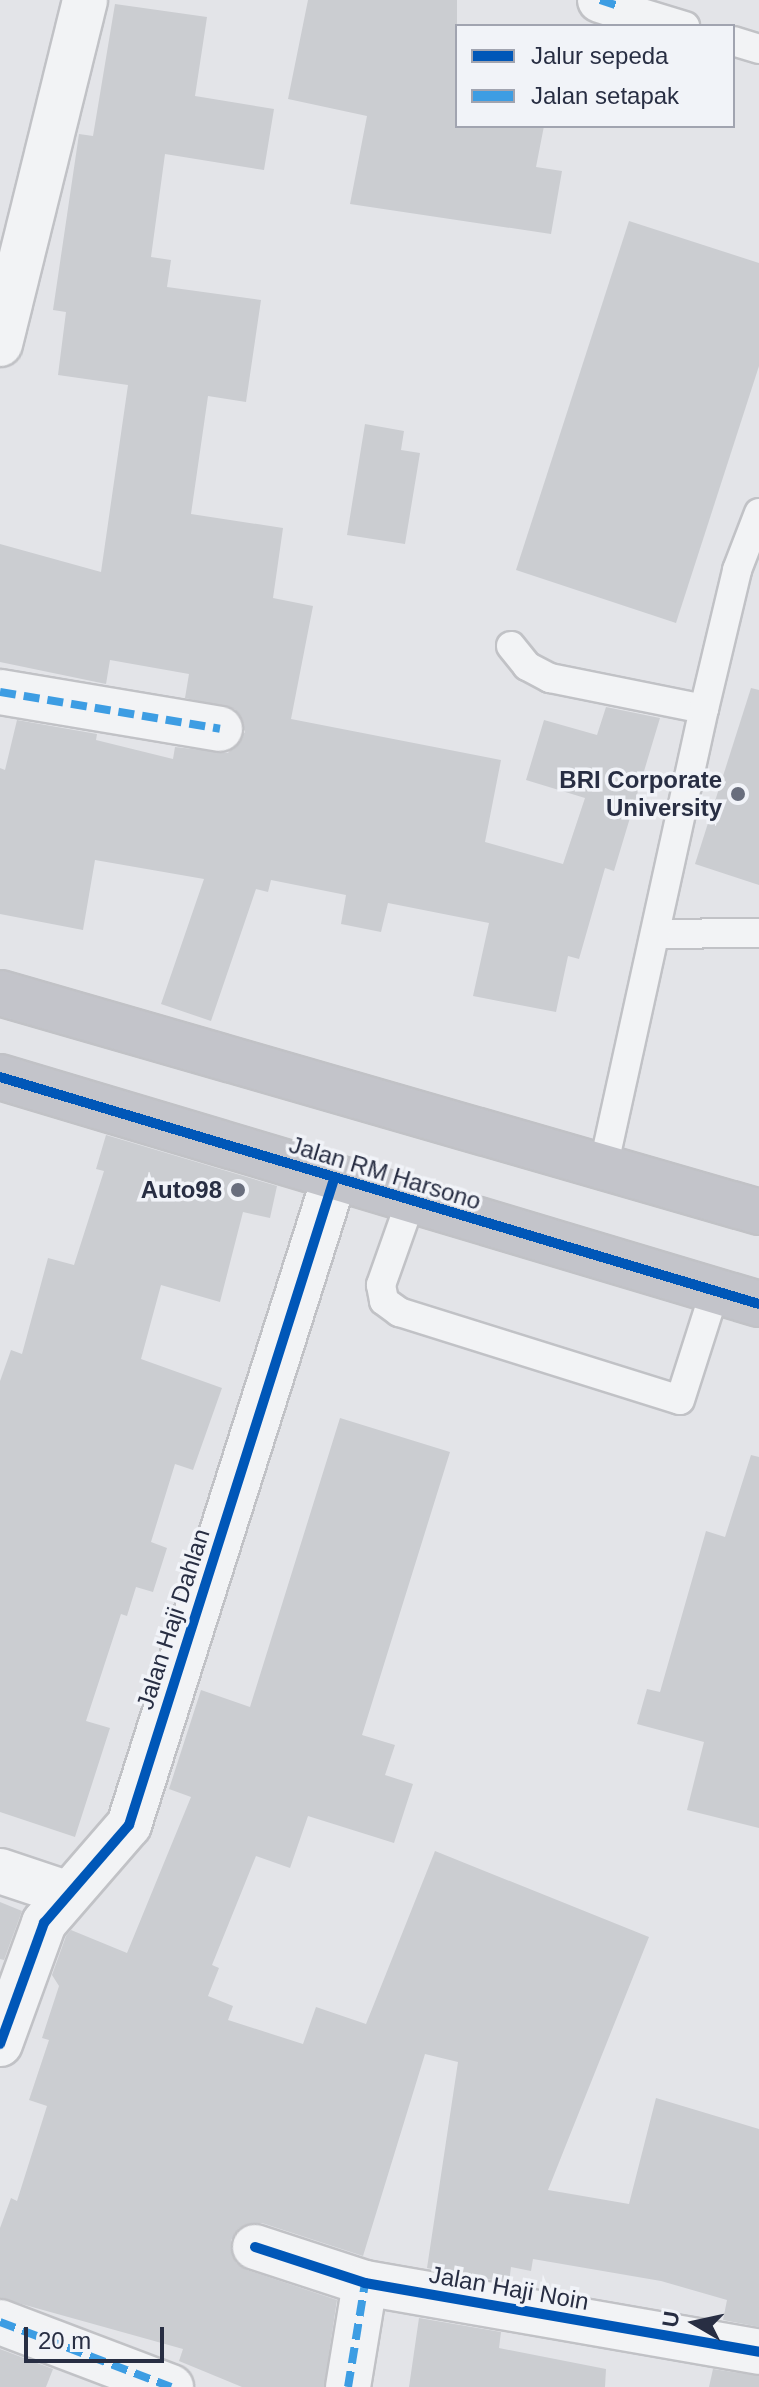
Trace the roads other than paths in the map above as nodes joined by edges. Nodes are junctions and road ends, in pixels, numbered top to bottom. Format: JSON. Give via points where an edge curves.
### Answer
{"nodes":[{"id":1,"x":85,"y":0,"type":"edge"},
{"id":2,"x":611,"y":3,"type":"edge"},
{"id":3,"x":679,"y":24,"type":"edge"},
{"id":4,"x":735,"y":42,"type":"edge"},
{"id":5,"x":759,"y":49,"type":"edge"},
{"id":6,"x":0,"y":344,"type":"edge"},
{"id":7,"x":759,"y":513,"type":"edge"},
{"id":8,"x":511,"y":646,"type":"dead end"},
{"id":9,"x":0,"y":692,"type":"edge"},
{"id":10,"x":704,"y":709,"type":"junction"},
{"id":11,"x":220,"y":729,"type":"dead end"},
{"id":12,"x":759,"y":933,"type":"edge"},
{"id":13,"x":655,"y":934,"type":"junction"},
{"id":14,"x":0,"y":993,"type":"edge"},
{"id":15,"x":0,"y":1077,"type":"edge"},
{"id":16,"x":603,"y":1168,"type":"junction"},
{"id":17,"x":334,"y":1179,"type":"junction"},
{"id":18,"x":410,"y":1203,"type":"junction"},
{"id":19,"x":759,"y":1212,"type":"edge"},
{"id":20,"x":715,"y":1290,"type":"junction"},
{"id":21,"x":759,"y":1304,"type":"edge"},
{"id":22,"x":0,"y":1871,"type":"edge"},
{"id":23,"x":66,"y":1893,"type":"junction"},
{"id":24,"x":0,"y":2044,"type":"edge"},
{"id":25,"x":255,"y":2247,"type":"dead end"},
{"id":26,"x":365,"y":2283,"type":"junction"},
{"id":27,"x":0,"y":2322,"type":"edge"},
{"id":28,"x":759,"y":2352,"type":"edge"},
{"id":29,"x":171,"y":2387,"type":"edge"},
{"id":30,"x":348,"y":2387,"type":"edge"}],
"edges":[{"from":1,"to":6,"type":"street"},
{"from":2,"to":3,"type":"lane"},
{"from":4,"to":5,"type":"lane"},
{"from":7,"to":10,"type":"lane","via":[[737,570]]},
{"from":8,"to":10,"type":"lane","via":[[527,666],[550,678]]},
{"from":9,"to":11,"type":"street"},
{"from":10,"to":13,"type":"lane"},
{"from":12,"to":13,"type":"lane"},
{"from":13,"to":16,"type":"lane"},
{"from":14,"to":16,"type":"main road"},
{"from":15,"to":17,"type":"main road","name":"Jalan RM Harsono"},
{"from":16,"to":19,"type":"main road"},
{"from":17,"to":18,"type":"main road","name":"Jalan RM Harsono"},
{"from":17,"to":23,"type":"street","name":"Jalan Haji Dahlan","via":[[129,1825]]},
{"from":18,"to":20,"type":"main road","name":"Jalan RM Harsono"},
{"from":18,"to":20,"type":"lane","via":[[381,1285],[384,1301],[399,1312],[680,1400]]},
{"from":20,"to":21,"type":"main road","name":"Jalan RM Harsono"},
{"from":22,"to":23,"type":"street"},
{"from":23,"to":24,"type":"street","name":"Jalan Haji Dahlan","via":[[44,1923]]},
{"from":25,"to":26,"type":"street","name":"Jalan Haji Noin"},
{"from":26,"to":28,"type":"street","name":"Jalan Haji Noin"},
{"from":26,"to":30,"type":"street"},
{"from":27,"to":29,"type":"street"}]}
